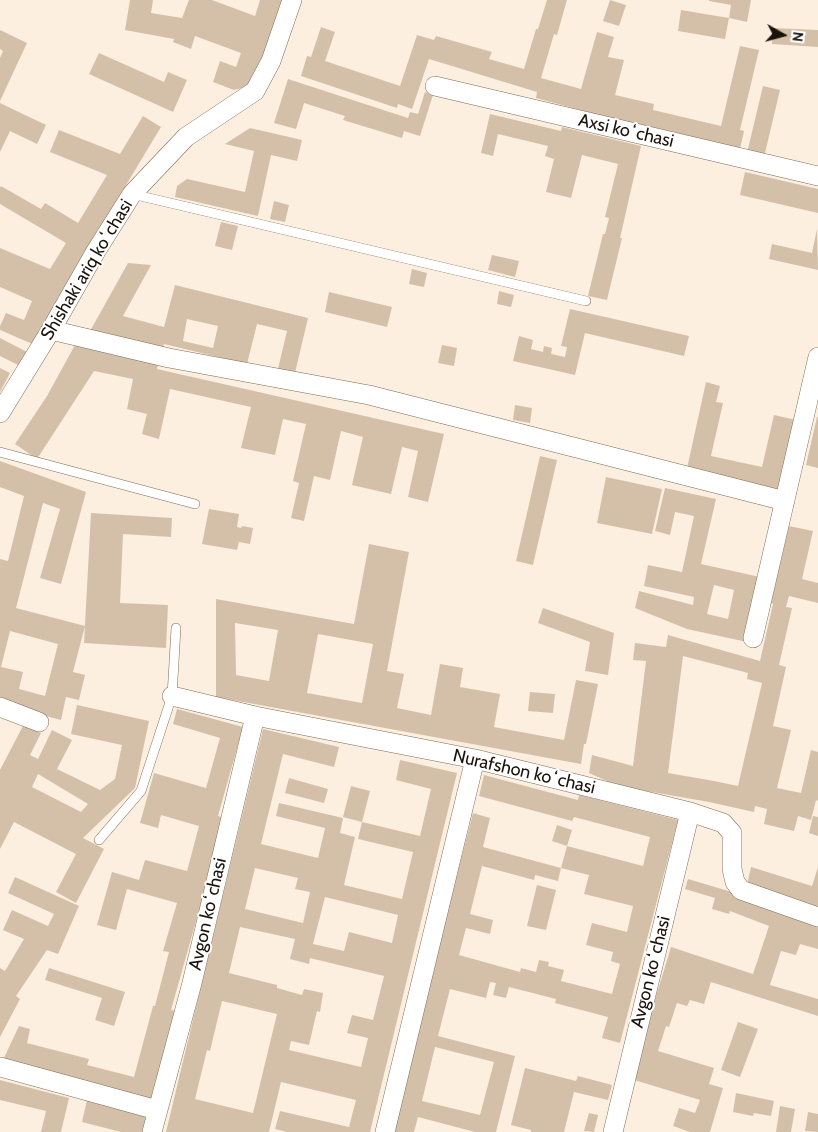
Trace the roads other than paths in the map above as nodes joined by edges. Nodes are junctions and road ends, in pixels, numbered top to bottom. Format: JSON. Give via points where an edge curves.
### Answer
{"nodes":[{"id":1,"x":292,"y":0,"type":"edge"},
{"id":2,"x":435,"y":86,"type":"dead end"},
{"id":3,"x":818,"y":176,"type":"edge"},
{"id":4,"x":132,"y":194,"type":"junction"},
{"id":5,"x":586,"y":301,"type":"dead end"},
{"id":6,"x":51,"y":330,"type":"junction"},
{"id":7,"x":818,"y":357,"type":"edge"},
{"id":8,"x":0,"y":413,"type":"edge"},
{"id":9,"x":0,"y":452,"type":"edge"},
{"id":10,"x":785,"y":501,"type":"junction"},
{"id":11,"x":195,"y":504,"type":"dead end"},
{"id":12,"x":176,"y":628,"type":"dead end"},
{"id":13,"x":753,"y":638,"type":"dead end"},
{"id":14,"x":172,"y":696,"type":"junction"},
{"id":15,"x":0,"y":708,"type":"edge"},
{"id":16,"x":255,"y":716,"type":"junction"},
{"id":17,"x":39,"y":722,"type":"dead end"},
{"id":18,"x":475,"y":759,"type":"junction"},
{"id":19,"x":690,"y":812,"type":"junction"},
{"id":20,"x":99,"y":840,"type":"dead end"},
{"id":21,"x":818,"y":917,"type":"edge"},
{"id":22,"x":0,"y":1067,"type":"edge"},
{"id":23,"x":157,"y":1110,"type":"junction"},
{"id":24,"x":152,"y":1132,"type":"edge"},
{"id":25,"x":385,"y":1132,"type":"edge"},
{"id":26,"x":613,"y":1132,"type":"edge"}],
"edges":[{"from":1,"to":4,"type":"street","name":"Shishaki ariq koʻchasi","via":[[271,61],[255,91],[186,137]]},
{"from":2,"to":3,"type":"street","name":"Axsi koʻchasi"},
{"from":4,"to":5,"type":"lane"},
{"from":4,"to":6,"type":"street","name":"Shishaki ariq koʻchasi"},
{"from":6,"to":8,"type":"street","name":"Shishaki ariq koʻchasi"},
{"from":6,"to":10,"type":"street","via":[[169,358],[369,395]]},
{"from":7,"to":10,"type":"street"},
{"from":9,"to":11,"type":"lane"},
{"from":10,"to":13,"type":"street"},
{"from":12,"to":14,"type":"lane"},
{"from":14,"to":16,"type":"street","name":"Nurafshon koʻchasi"},
{"from":14,"to":20,"type":"lane","via":[[141,791]]},
{"from":15,"to":17,"type":"street"},
{"from":16,"to":18,"type":"street","name":"Nurafshon koʻchasi"},
{"from":16,"to":23,"type":"street","name":"Avgon koʻchasi","via":[[192,983]]},
{"from":18,"to":19,"type":"street","name":"Nurafshon koʻchasi"},
{"from":18,"to":25,"type":"street"},
{"from":19,"to":21,"type":"street","name":"Nurafshon koʻchasi","via":[[723,823],[732,833],[732,870],[741,890]]},
{"from":19,"to":26,"type":"street","name":"Avgon koʻchasi"},
{"from":22,"to":23,"type":"street"},
{"from":23,"to":24,"type":"street","name":"Avgon koʻchasi"}]}
